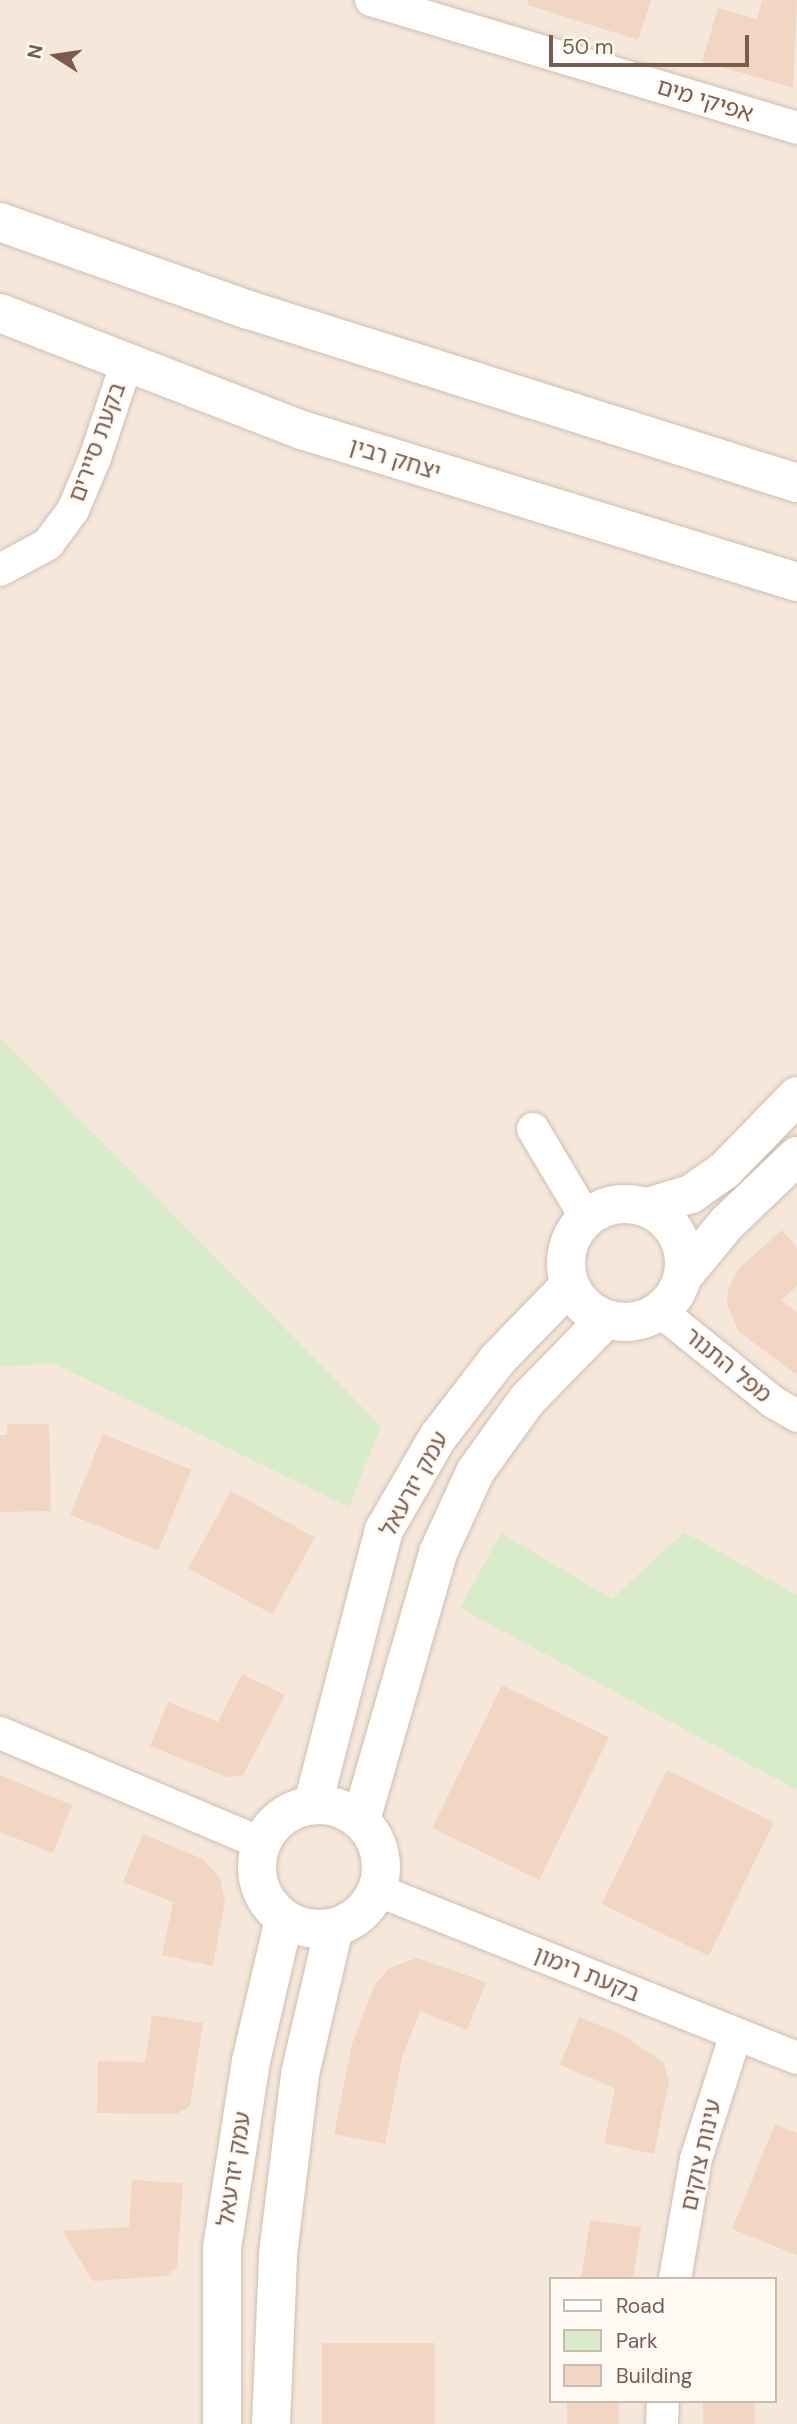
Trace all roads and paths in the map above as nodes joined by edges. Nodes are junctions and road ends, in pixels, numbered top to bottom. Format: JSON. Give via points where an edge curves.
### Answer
{"nodes":[{"id":1,"x":371,"y":0,"type":"edge"},
{"id":2,"x":797,"y":128,"type":"edge"},
{"id":3,"x":0,"y":222,"type":"edge"},
{"id":4,"x":0,"y":313,"type":"edge"},
{"id":5,"x":127,"y":362,"type":"junction"},
{"id":6,"x":797,"y":483,"type":"edge"},
{"id":7,"x":0,"y":570,"type":"edge"},
{"id":8,"x":797,"y":582,"type":"edge"},
{"id":9,"x":797,"y":1097,"type":"edge"},
{"id":10,"x":533,"y":1129,"type":"dead end"},
{"id":11,"x":797,"y":1156,"type":"edge"},
{"id":12,"x":648,"y":1207,"type":"junction"},
{"id":13,"x":586,"y":1218,"type":"junction"},
{"id":14,"x":684,"y":1275,"type":"junction"},
{"id":15,"x":570,"y":1285,"type":"junction"},
{"id":16,"x":660,"y":1311,"type":"junction"},
{"id":17,"x":606,"y":1319,"type":"junction"},
{"id":18,"x":797,"y":1416,"type":"edge"},
{"id":19,"x":0,"y":1732,"type":"edge"},
{"id":20,"x":313,"y":1804,"type":"junction"},
{"id":21,"x":361,"y":1820,"type":"junction"},
{"id":22,"x":261,"y":1843,"type":"junction"},
{"id":23,"x":377,"y":1890,"type":"junction"},
{"id":24,"x":284,"y":1919,"type":"junction"},
{"id":25,"x":334,"y":1928,"type":"junction"},
{"id":26,"x":736,"y":2034,"type":"junction"},
{"id":27,"x":797,"y":2058,"type":"edge"},
{"id":28,"x":675,"y":2277,"type":"edge"},
{"id":29,"x":663,"y":2403,"type":"edge"},
{"id":30,"x":222,"y":2424,"type":"edge"},
{"id":31,"x":271,"y":2424,"type":"edge"},
{"id":32,"x":662,"y":2424,"type":"edge"}],
"edges":[{"from":1,"to":2,"type":"street","name":"אפיקי מים"},
{"from":3,"to":6,"type":"main road","via":[[249,310]]},
{"from":4,"to":5,"type":"main road","name":"יצחק רבין"},
{"from":5,"to":7,"type":"street","name":"בקעת סיירים","via":[[73,510],[48,544]]},
{"from":5,"to":8,"type":"main road","name":"יצחק רבין","via":[[304,431]]},
{"from":9,"to":12,"type":"main road","via":[[725,1170],[691,1194]]},
{"from":10,"to":13,"type":"street"},
{"from":11,"to":14,"type":"main road","via":[[727,1223]]},
{"from":12,"to":13,"type":"main road","via":[[616,1203]]},
{"from":12,"to":14,"type":"main road","via":[[666,1219],[678,1236]]},
{"from":13,"to":15,"type":"main road","via":[[576,1229],[566,1256]]},
{"from":14,"to":16,"type":"main road","via":[[671,1301]]},
{"from":15,"to":17,"type":"main road","via":[[584,1306]]},
{"from":15,"to":20,"type":"main road","name":"עמק יזרעאל","via":[[498,1359],[438,1437],[384,1530]]},
{"from":16,"to":17,"type":"main road","via":[[634,1322]]},
{"from":16,"to":18,"type":"street","name":"מפל התנור"},
{"from":17,"to":21,"type":"main road","name":"עמק יזרעאל","via":[[527,1400],[475,1472],[438,1553]]},
{"from":19,"to":22,"type":"street"},
{"from":20,"to":21,"type":"main road","via":[[339,1807]]},
{"from":20,"to":22,"type":"main road","via":[[282,1817]]},
{"from":21,"to":23,"type":"main road","via":[[378,1845]]},
{"from":22,"to":24,"type":"main road","via":[[260,1885]]},
{"from":23,"to":25,"type":"main road","via":[[360,1914]]},
{"from":23,"to":26,"type":"street","name":"בקעת רימון"},
{"from":24,"to":25,"type":"main road","via":[[308,1928]]},
{"from":24,"to":30,"type":"main road","name":"עמק יזרעאל","via":[[251,2061],[222,2248]]},
{"from":25,"to":31,"type":"main road","via":[[295,2116],[278,2254]]},
{"from":26,"to":27,"type":"street","name":"בקעת רימון"},
{"from":26,"to":28,"type":"street","name":"עינות צוקים","via":[[696,2159]]},
{"from":29,"to":32,"type":"street"}]}
